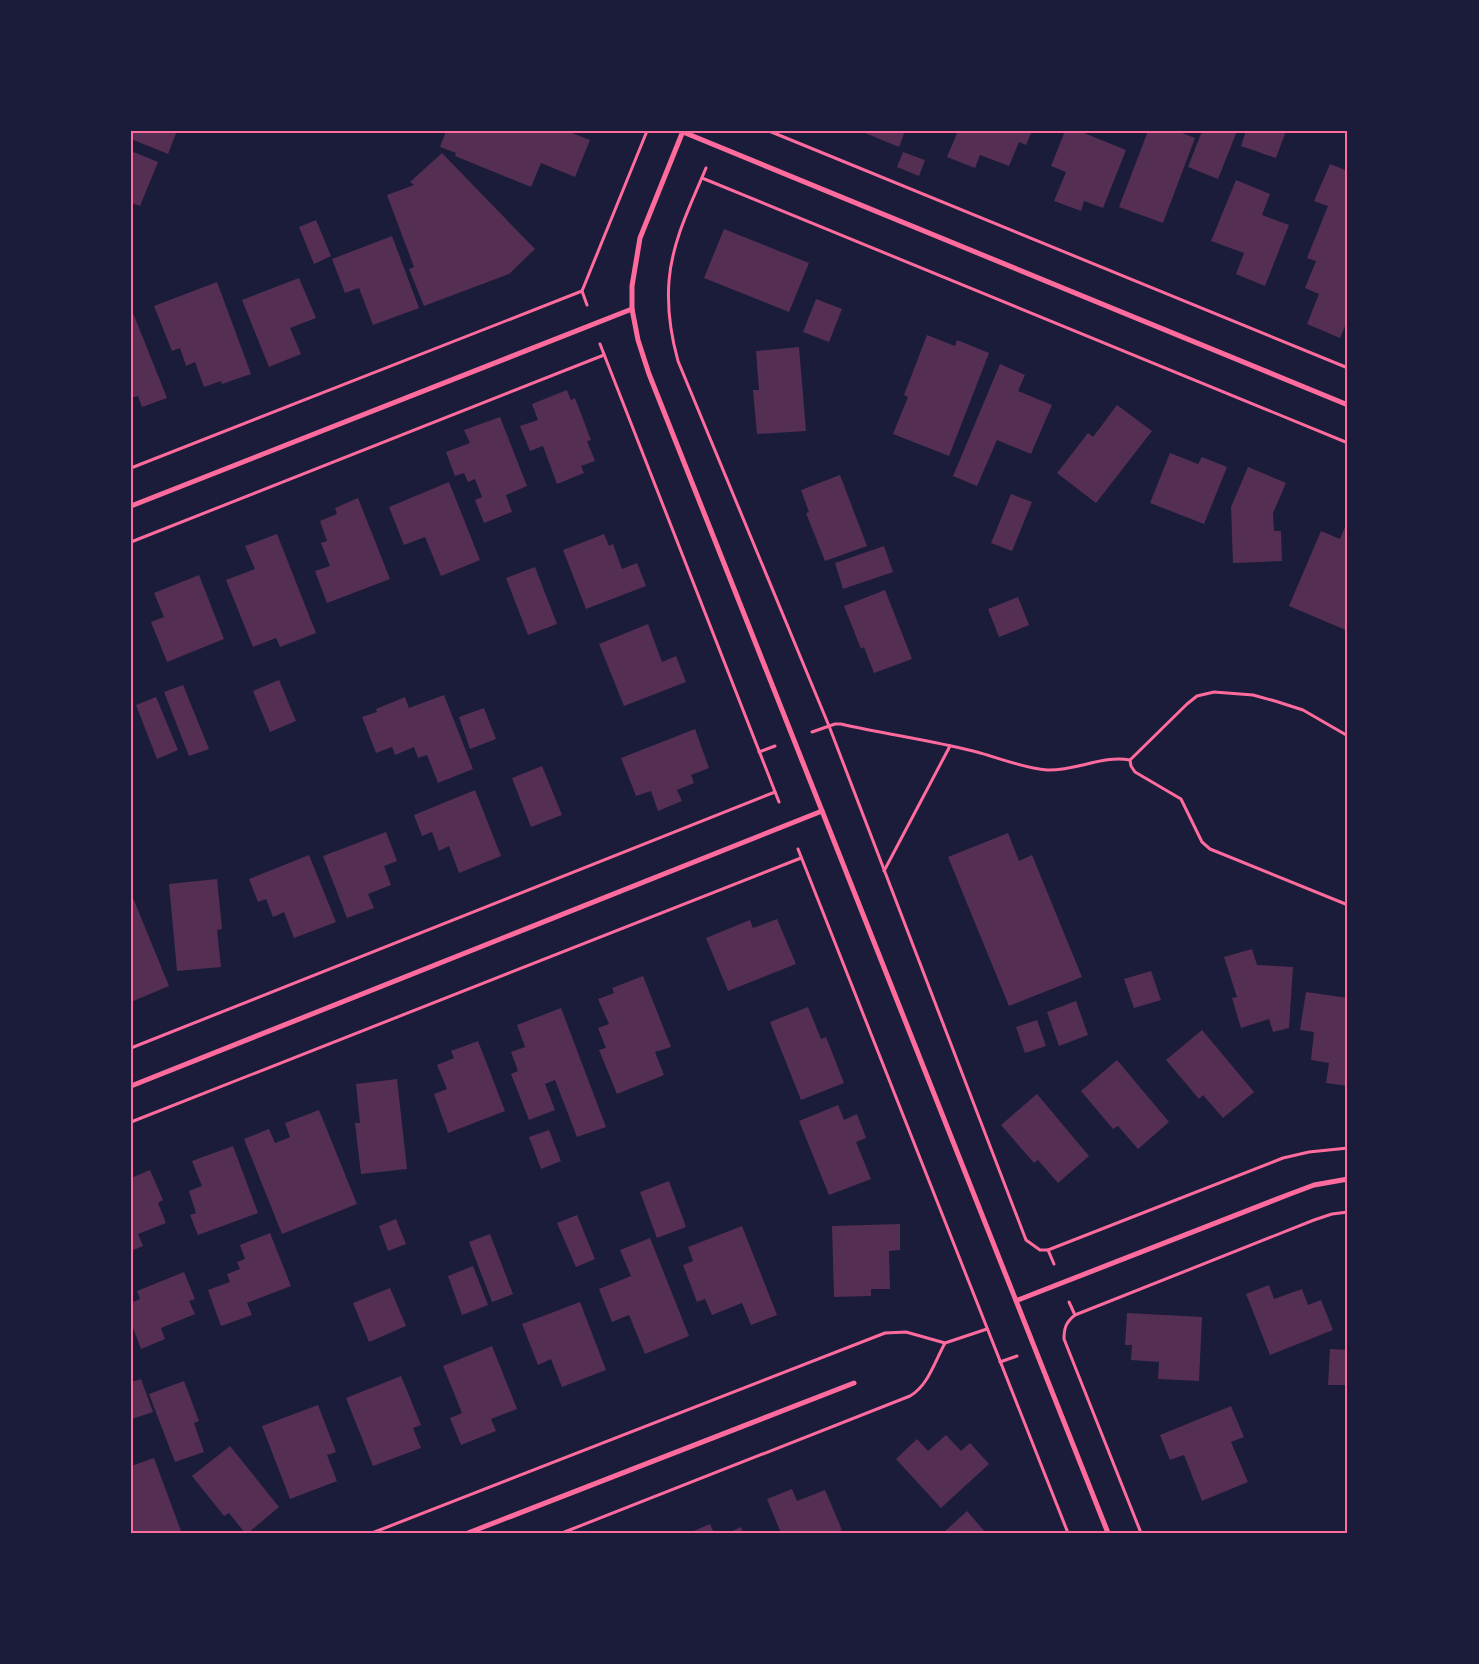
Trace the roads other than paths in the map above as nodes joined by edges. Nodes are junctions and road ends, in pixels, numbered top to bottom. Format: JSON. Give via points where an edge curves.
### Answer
{"nodes":[{"id":1,"x":683,"y":132,"type":"edge"},
{"id":2,"x":632,"y":309,"type":"junction"},
{"id":3,"x":1348,"y":405,"type":"edge"},
{"id":4,"x":131,"y":506,"type":"edge"},
{"id":5,"x":822,"y":810,"type":"junction"},
{"id":6,"x":131,"y":1086,"type":"edge"},
{"id":7,"x":1348,"y":1179,"type":"edge"},
{"id":8,"x":1018,"y":1300,"type":"junction"},
{"id":9,"x":854,"y":1383,"type":"dead end"},
{"id":10,"x":468,"y":1533,"type":"edge"},
{"id":11,"x":1108,"y":1533,"type":"edge"}],
"edges":[{"from":1,"to":2,"type":"street","via":[[640,238],[632,286]]},
{"from":1,"to":3,"type":"street"},
{"from":2,"to":4,"type":"street"},
{"from":2,"to":5,"type":"street","via":[[649,374]]},
{"from":5,"to":6,"type":"street"},
{"from":5,"to":8,"type":"street"},
{"from":7,"to":8,"type":"street","via":[[1314,1185]]},
{"from":8,"to":11,"type":"street"},
{"from":9,"to":10,"type":"street"}]}
